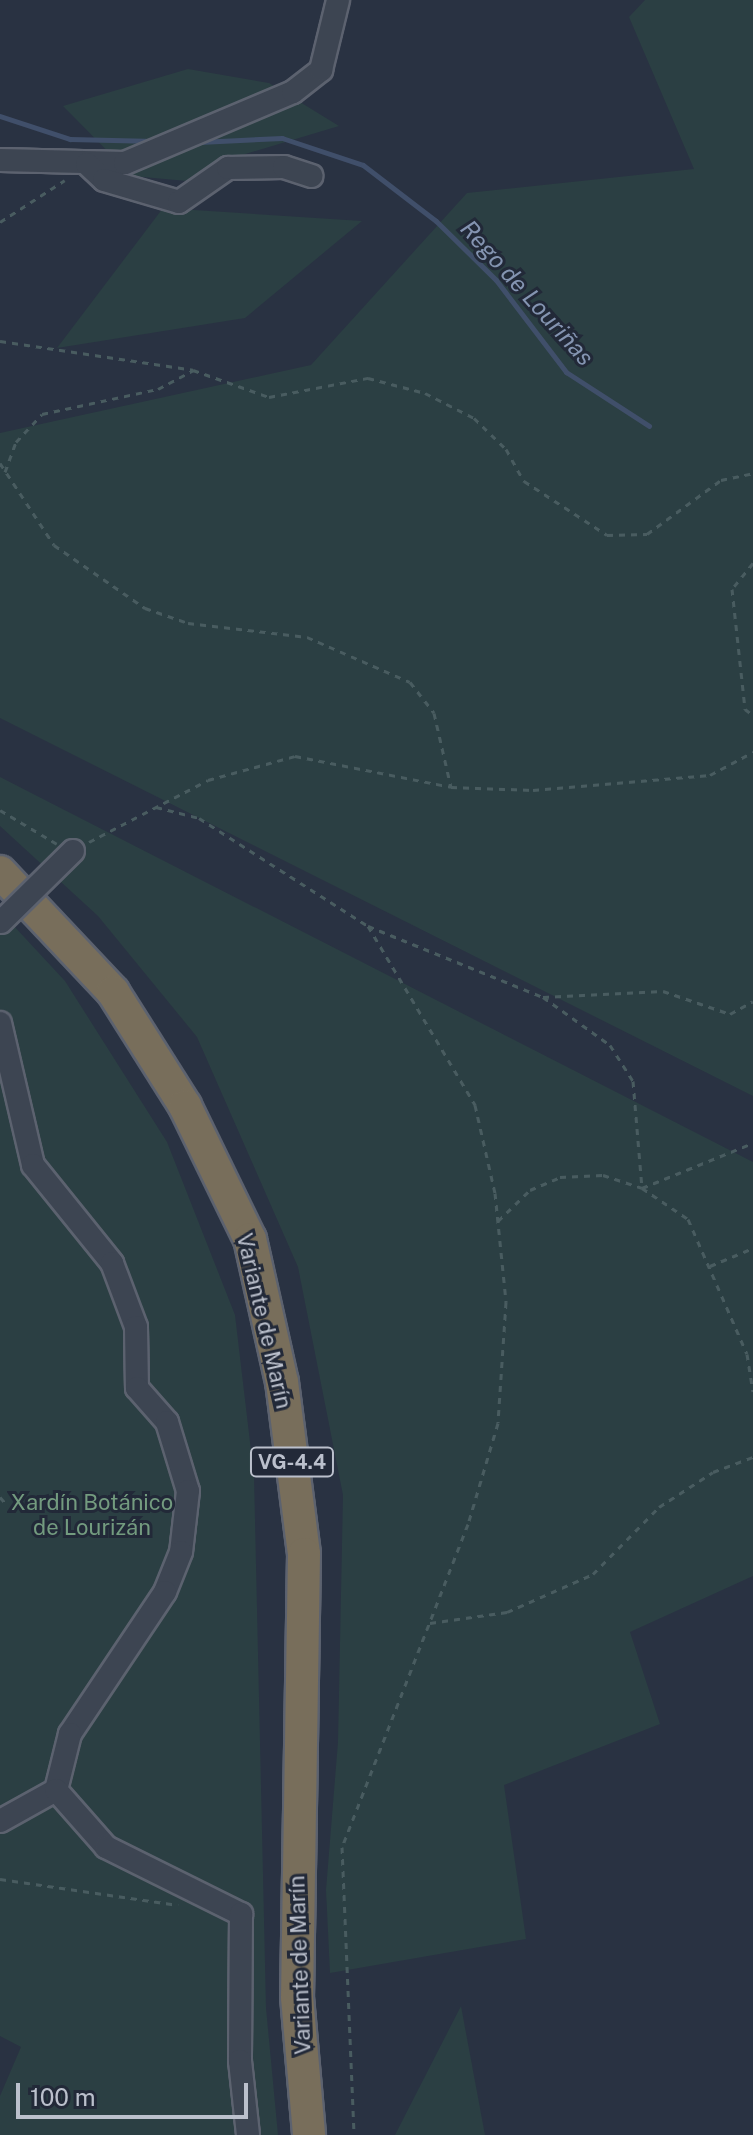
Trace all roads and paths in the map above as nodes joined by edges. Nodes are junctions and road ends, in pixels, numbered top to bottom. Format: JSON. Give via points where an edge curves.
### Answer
{"nodes":[{"id":1,"x":338,"y":0,"type":"edge"},
{"id":2,"x":0,"y":160,"type":"edge"},
{"id":3,"x":87,"y":164,"type":"junction"},
{"id":4,"x":312,"y":176,"type":"dead end"},
{"id":5,"x":1,"y":220,"type":"edge"},
{"id":6,"x":0,"y":341,"type":"edge"},
{"id":7,"x":193,"y":370,"type":"junction"},
{"id":8,"x":0,"y":463,"type":"edge"},
{"id":9,"x":5,"y":473,"type":"junction"},
{"id":10,"x":753,"y":473,"type":"edge"},
{"id":11,"x":753,"y":563,"type":"edge"},
{"id":12,"x":753,"y":715,"type":"edge"},
{"id":13,"x":753,"y":752,"type":"edge"},
{"id":14,"x":451,"y":787,"type":"junction"},
{"id":15,"x":156,"y":807,"type":"junction"},
{"id":16,"x":0,"y":810,"type":"edge"},
{"id":17,"x":73,"y":851,"type":"junction"},
{"id":18,"x":0,"y":872,"type":"edge"},
{"id":19,"x":1,"y":923,"type":"edge"},
{"id":20,"x":368,"y":926,"type":"junction"},
{"id":21,"x":543,"y":997,"type":"junction"},
{"id":22,"x":753,"y":1001,"type":"edge"},
{"id":23,"x":0,"y":1023,"type":"edge"},
{"id":24,"x":753,"y":1143,"type":"edge"},
{"id":25,"x":642,"y":1188,"type":"junction"},
{"id":26,"x":498,"y":1221,"type":"junction"},
{"id":27,"x":753,"y":1248,"type":"edge"},
{"id":28,"x":710,"y":1266,"type":"junction"},
{"id":29,"x":753,"y":1392,"type":"edge"},
{"id":30,"x":753,"y":1457,"type":"edge"},
{"id":31,"x":0,"y":1497,"type":"edge"},
{"id":32,"x":6,"y":1504,"type":"dead end"},
{"id":33,"x":430,"y":1623,"type":"junction"},
{"id":34,"x":56,"y":1790,"type":"junction"},
{"id":35,"x":0,"y":1821,"type":"edge"},
{"id":36,"x":0,"y":1879,"type":"edge"},
{"id":37,"x":181,"y":1905,"type":"dead end"},
{"id":38,"x":248,"y":2135,"type":"edge"},
{"id":39,"x":309,"y":2135,"type":"edge"},
{"id":40,"x":354,"y":2135,"type":"edge"}],
"edges":[{"from":1,"to":3,"type":"street","via":[[330,52],[311,83],[156,154]]},
{"from":2,"to":3,"type":"street"},
{"from":3,"to":4,"type":"street","via":[[104,180],[179,202],[228,168],[284,167]]},
{"from":3,"to":5,"type":"path"},
{"from":6,"to":7,"type":"path"},
{"from":7,"to":9,"type":"path","via":[[158,389],[42,414],[16,442]]},
{"from":7,"to":10,"type":"path","via":[[269,397],[368,378],[425,393],[474,418],[506,449],[524,481],[607,535],[647,534],[721,480]]},
{"from":8,"to":9,"type":"path"},
{"from":9,"to":14,"type":"path","via":[[54,545],[145,608],[188,623],[307,637],[410,682],[434,713]]},
{"from":11,"to":12,"type":"path","via":[[732,589],[745,709]]},
{"from":13,"to":14,"type":"path","via":[[710,775],[533,790]]},
{"from":14,"to":15,"type":"path","via":[[295,756],[208,780]]},
{"from":15,"to":17,"type":"path"},
{"from":15,"to":20,"type":"path","via":[[199,818]]},
{"from":16,"to":17,"type":"path"},
{"from":17,"to":19,"type":"street","bridge":true},
{"from":18,"to":39,"type":"highway","name":"Variante de Marín","number":"VG-4.4","via":[[113,992],[185,1106],[250,1239],[282,1382],[304,1554],[297,1997]]},
{"from":20,"to":21,"type":"path"},
{"from":20,"to":26,"type":"path","via":[[475,1105]]},
{"from":21,"to":22,"type":"path","via":[[663,991],[730,1014]]},
{"from":21,"to":25,"type":"path","via":[[610,1045],[633,1081]]},
{"from":23,"to":34,"type":"street","via":[[33,1165],[112,1263],[136,1327],[137,1388],[167,1422],[188,1491],[181,1552],[165,1592],[70,1734]]},
{"from":24,"to":25,"type":"path"},
{"from":25,"to":26,"type":"path","via":[[603,1175],[560,1177],[530,1190]]},
{"from":25,"to":28,"type":"path","via":[[688,1219]]},
{"from":26,"to":33,"type":"path","via":[[506,1302],[498,1423]]},
{"from":27,"to":28,"type":"path"},
{"from":28,"to":29,"type":"path","via":[[747,1354]]},
{"from":30,"to":33,"type":"path","via":[[659,1507],[593,1574],[507,1612]]},
{"from":31,"to":32,"type":"path"},
{"from":33,"to":40,"type":"path","via":[[342,1847]]},
{"from":34,"to":35,"type":"street"},
{"from":34,"to":38,"type":"street","via":[[106,1847],[241,1914],[240,2061]]},
{"from":36,"to":37,"type":"path"}]}
